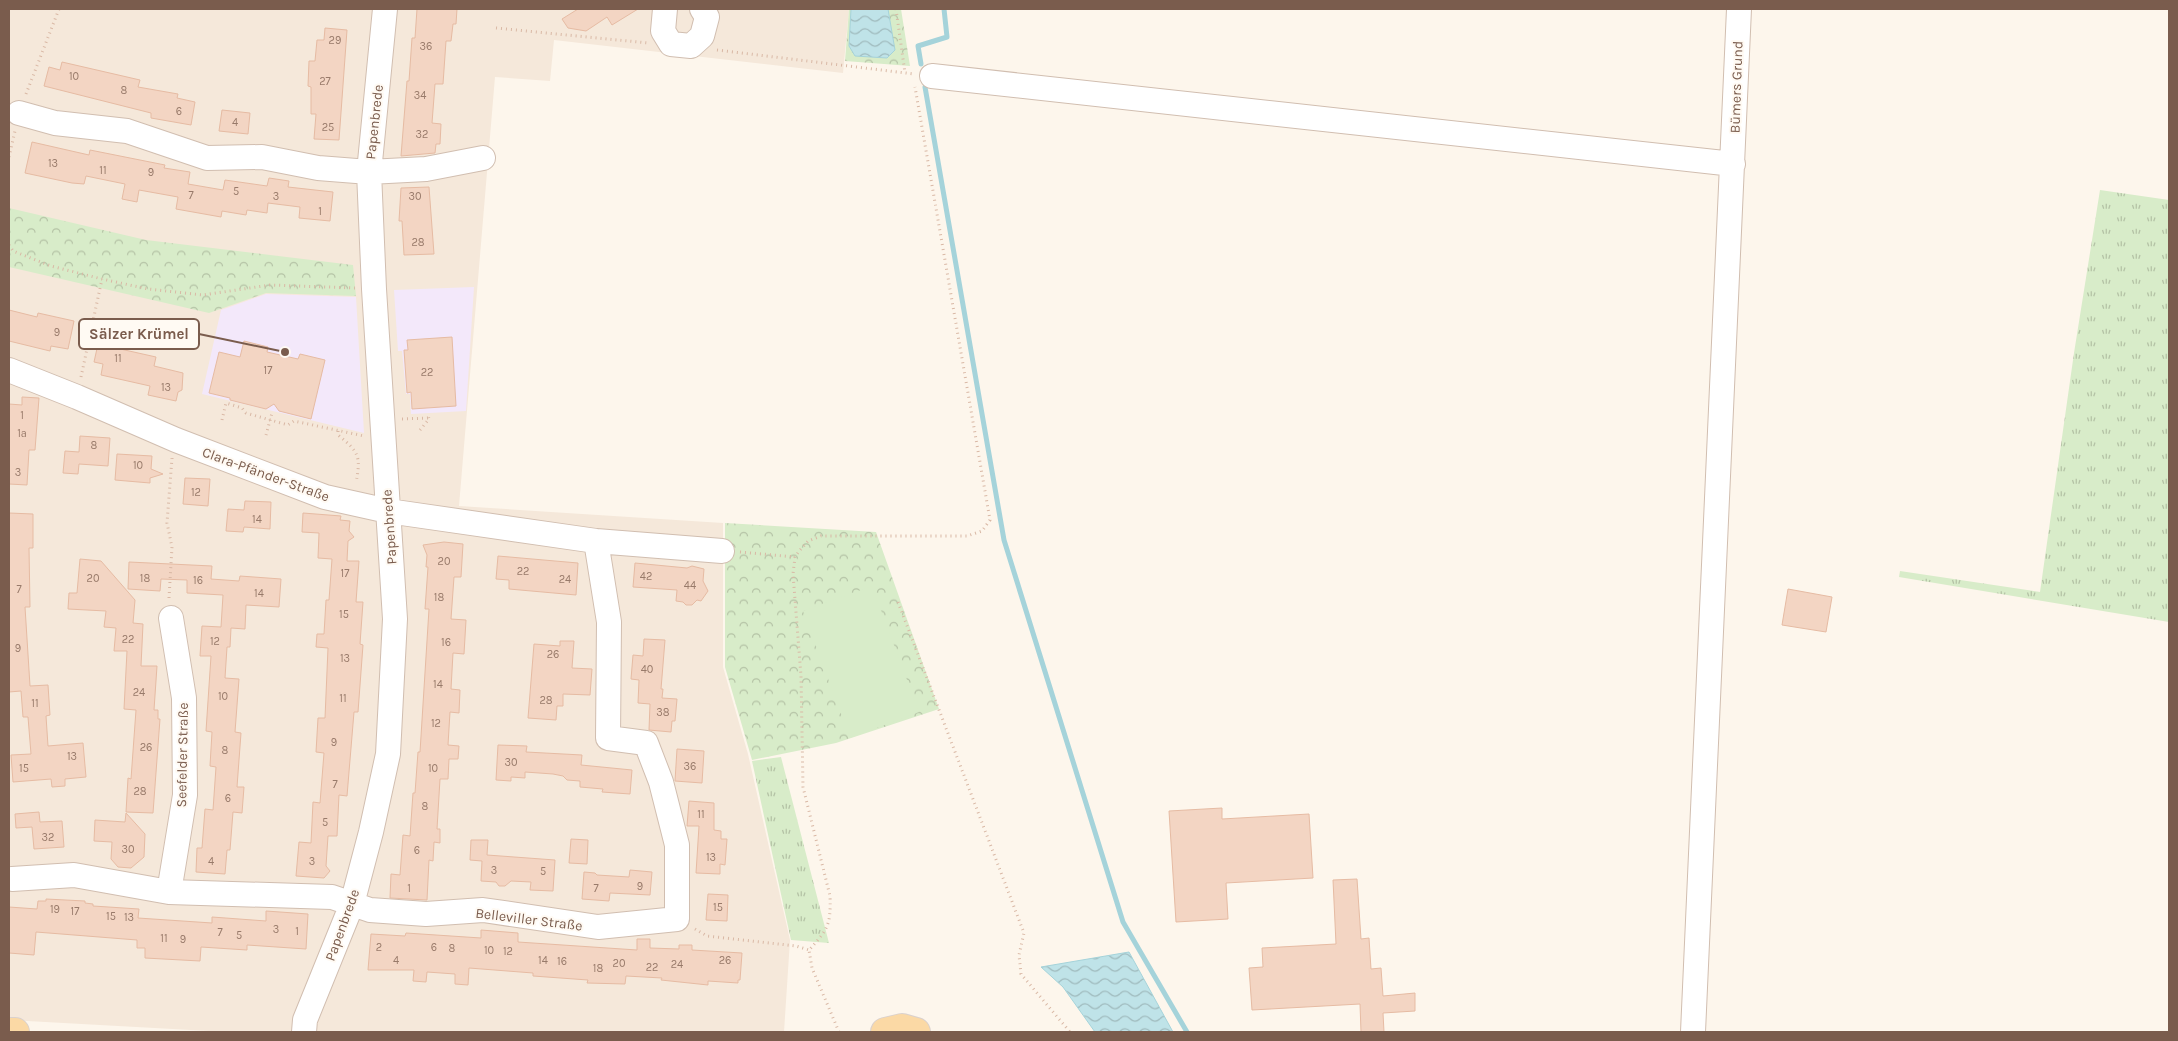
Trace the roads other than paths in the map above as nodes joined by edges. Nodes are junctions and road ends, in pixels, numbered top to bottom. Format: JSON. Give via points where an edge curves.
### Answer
{"nodes":[{"id":1,"x":385,"y":9,"type":"edge"},
{"id":2,"x":665,"y":9,"type":"edge"},
{"id":3,"x":702,"y":9,"type":"edge"},
{"id":4,"x":1739,"y":9,"type":"edge"},
{"id":5,"x":922,"y":75,"type":"road end"},
{"id":6,"x":19,"y":113,"type":"road end"},
{"id":7,"x":483,"y":158,"type":"dead end"},
{"id":8,"x":1733,"y":164,"type":"junction"},
{"id":9,"x":369,"y":172,"type":"junction"},
{"id":10,"x":9,"y":370,"type":"edge"},
{"id":11,"x":388,"y":511,"type":"junction"},
{"id":12,"x":596,"y":541,"type":"junction"},
{"id":13,"x":722,"y":551,"type":"road end"},
{"id":14,"x":171,"y":618,"type":"road end"},
{"id":15,"x":12,"y":879,"type":"dead end"},
{"id":16,"x":168,"y":892,"type":"junction"},
{"id":17,"x":352,"y":904,"type":"junction"},
{"id":18,"x":9,"y":1032,"type":"edge"},
{"id":19,"x":14,"y":1032,"type":"edge"},
{"id":20,"x":304,"y":1032,"type":"edge"},
{"id":21,"x":885,"y":1032,"type":"edge"},
{"id":22,"x":916,"y":1032,"type":"edge"},
{"id":23,"x":1693,"y":1032,"type":"edge"}],
"edges":[{"from":1,"to":9,"type":"street","name":"Papenbrede"},
{"from":2,"to":3,"type":"street","via":[[663,30],[681,45],[702,36],[707,17]]},
{"from":4,"to":8,"type":"street","name":"Bümers Grund"},
{"from":5,"to":8,"type":"street"},
{"from":6,"to":9,"type":"street","via":[[55,123],[127,131],[207,158],[262,156],[318,168]]},
{"from":7,"to":9,"type":"street","via":[[426,169]]},
{"from":8,"to":23,"type":"street","name":"Bümers Grund"},
{"from":9,"to":11,"type":"street","name":"Papenbrede"},
{"from":10,"to":11,"type":"street","name":"Clara-Pfänder-Straße","via":[[176,440],[326,497]]},
{"from":11,"to":12,"type":"street","name":"Clara-Pfänder-Straße"},
{"from":11,"to":17,"type":"street","name":"Papenbrede","via":[[395,619],[388,754]]},
{"from":12,"to":13,"type":"street","name":"Clara-Pfänder-Straße"},
{"from":12,"to":17,"type":"street","name":"Belleviller Straße","via":[[609,622],[608,738],[646,744],[661,782],[677,845],[676,919],[598,927],[483,910],[426,914],[370,910]]},
{"from":14,"to":16,"type":"street","name":"Seefelder Straße","via":[[184,698],[185,795]]},
{"from":15,"to":16,"type":"street","via":[[74,875]]},
{"from":16,"to":17,"type":"street","via":[[332,897]]},
{"from":17,"to":20,"type":"street","name":"Papenbrede","via":[[305,1020]]},
{"from":18,"to":19,"type":"main road"},
{"from":21,"to":22,"type":"main road","via":[[902,1028]]}]}
